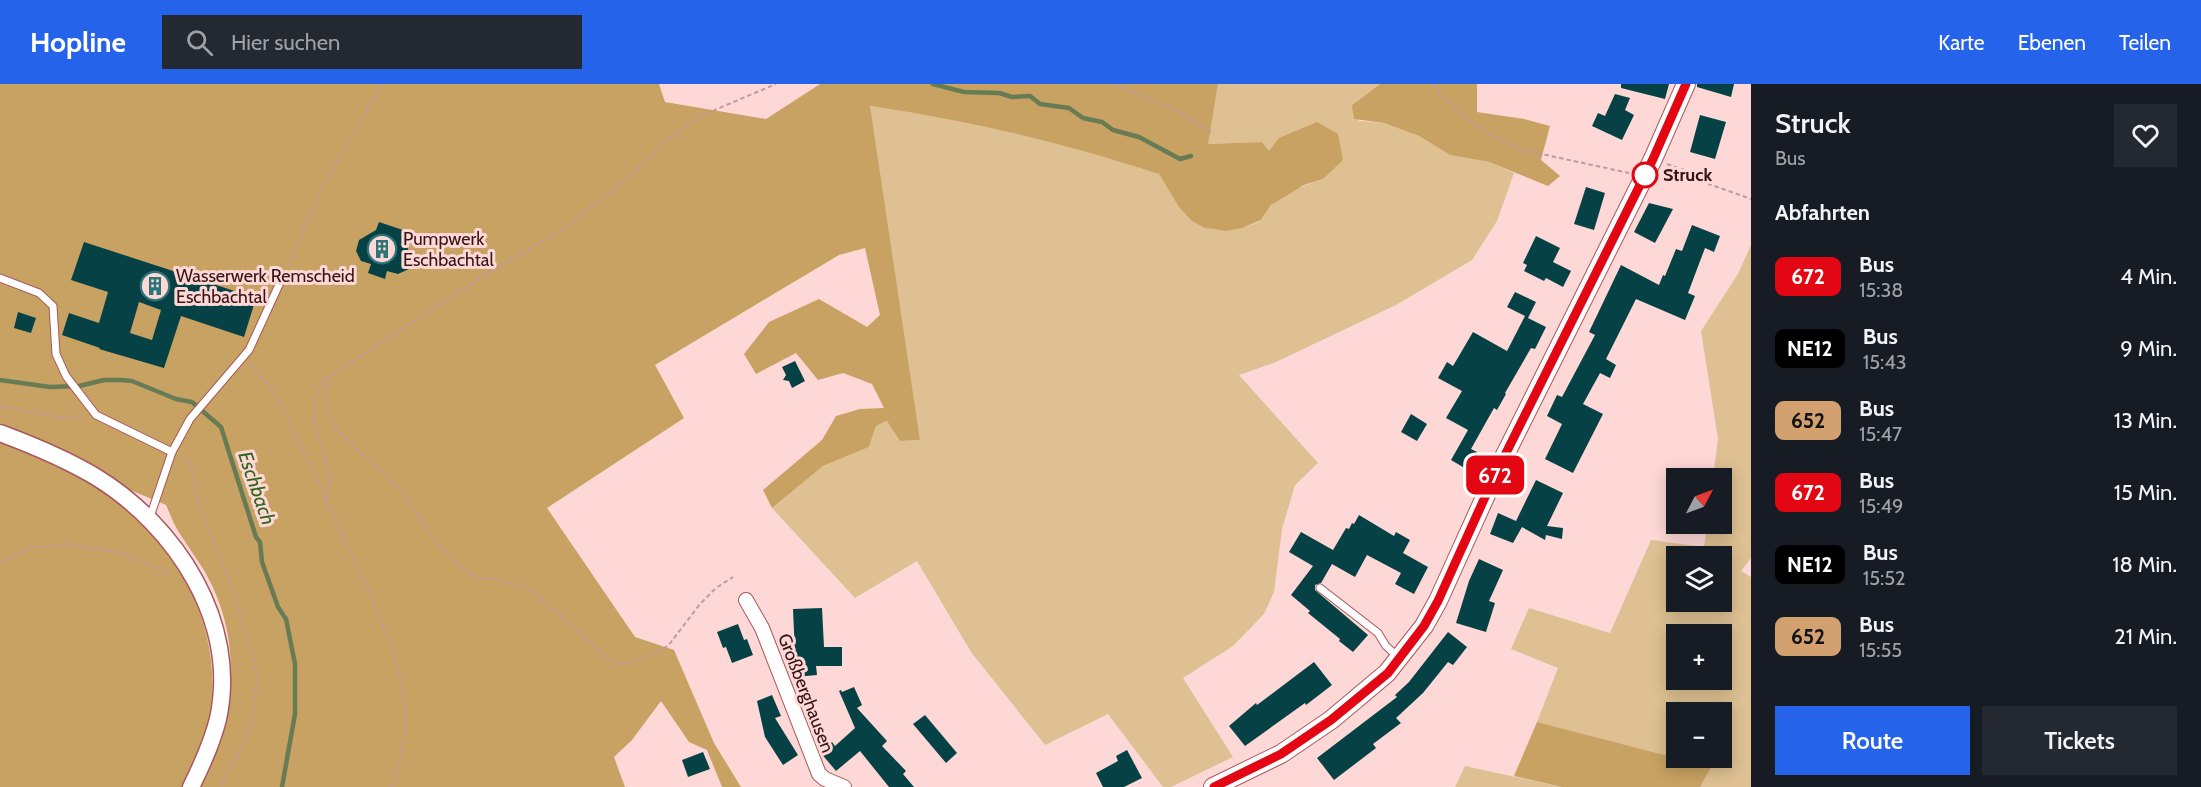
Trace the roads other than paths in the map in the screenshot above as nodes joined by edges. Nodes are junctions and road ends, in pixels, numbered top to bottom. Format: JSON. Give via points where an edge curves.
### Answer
{"nodes":[{"id":1,"x":1686,"y":84,"type":"edge"},
{"id":2,"x":283,"y":276,"type":"road end"},
{"id":3,"x":0,"y":279,"type":"edge"},
{"id":4,"x":0,"y":433,"type":"edge"},
{"id":5,"x":172,"y":452,"type":"junction"},
{"id":6,"x":149,"y":520,"type":"junction"},
{"id":7,"x":1320,"y":588,"type":"dead end"},
{"id":8,"x":746,"y":600,"type":"dead end"},
{"id":9,"x":1400,"y":659,"type":"junction"},
{"id":10,"x":191,"y":787,"type":"edge"},
{"id":11,"x":844,"y":787,"type":"edge"},
{"id":12,"x":1214,"y":787,"type":"edge"}],
"edges":[{"from":1,"to":9,"type":"main road","via":[[1432,613]]},
{"from":2,"to":5,"type":"lane","via":[[249,350],[190,419]]},
{"from":3,"to":5,"type":"lane","via":[[39,293],[53,306],[56,354],[71,383],[96,415]]},
{"from":4,"to":6,"type":"street","via":[[94,475]]},
{"from":5,"to":6,"type":"lane"},
{"from":6,"to":10,"type":"street","via":[[195,580],[218,640],[222,666],[218,718],[210,748]]},
{"from":7,"to":9,"type":"lane","via":[[1378,633]]},
{"from":8,"to":11,"type":"street","name":"Großberghausen","via":[[762,628],[819,774]]},
{"from":9,"to":12,"type":"main road","via":[[1377,683],[1313,734]]}]}
